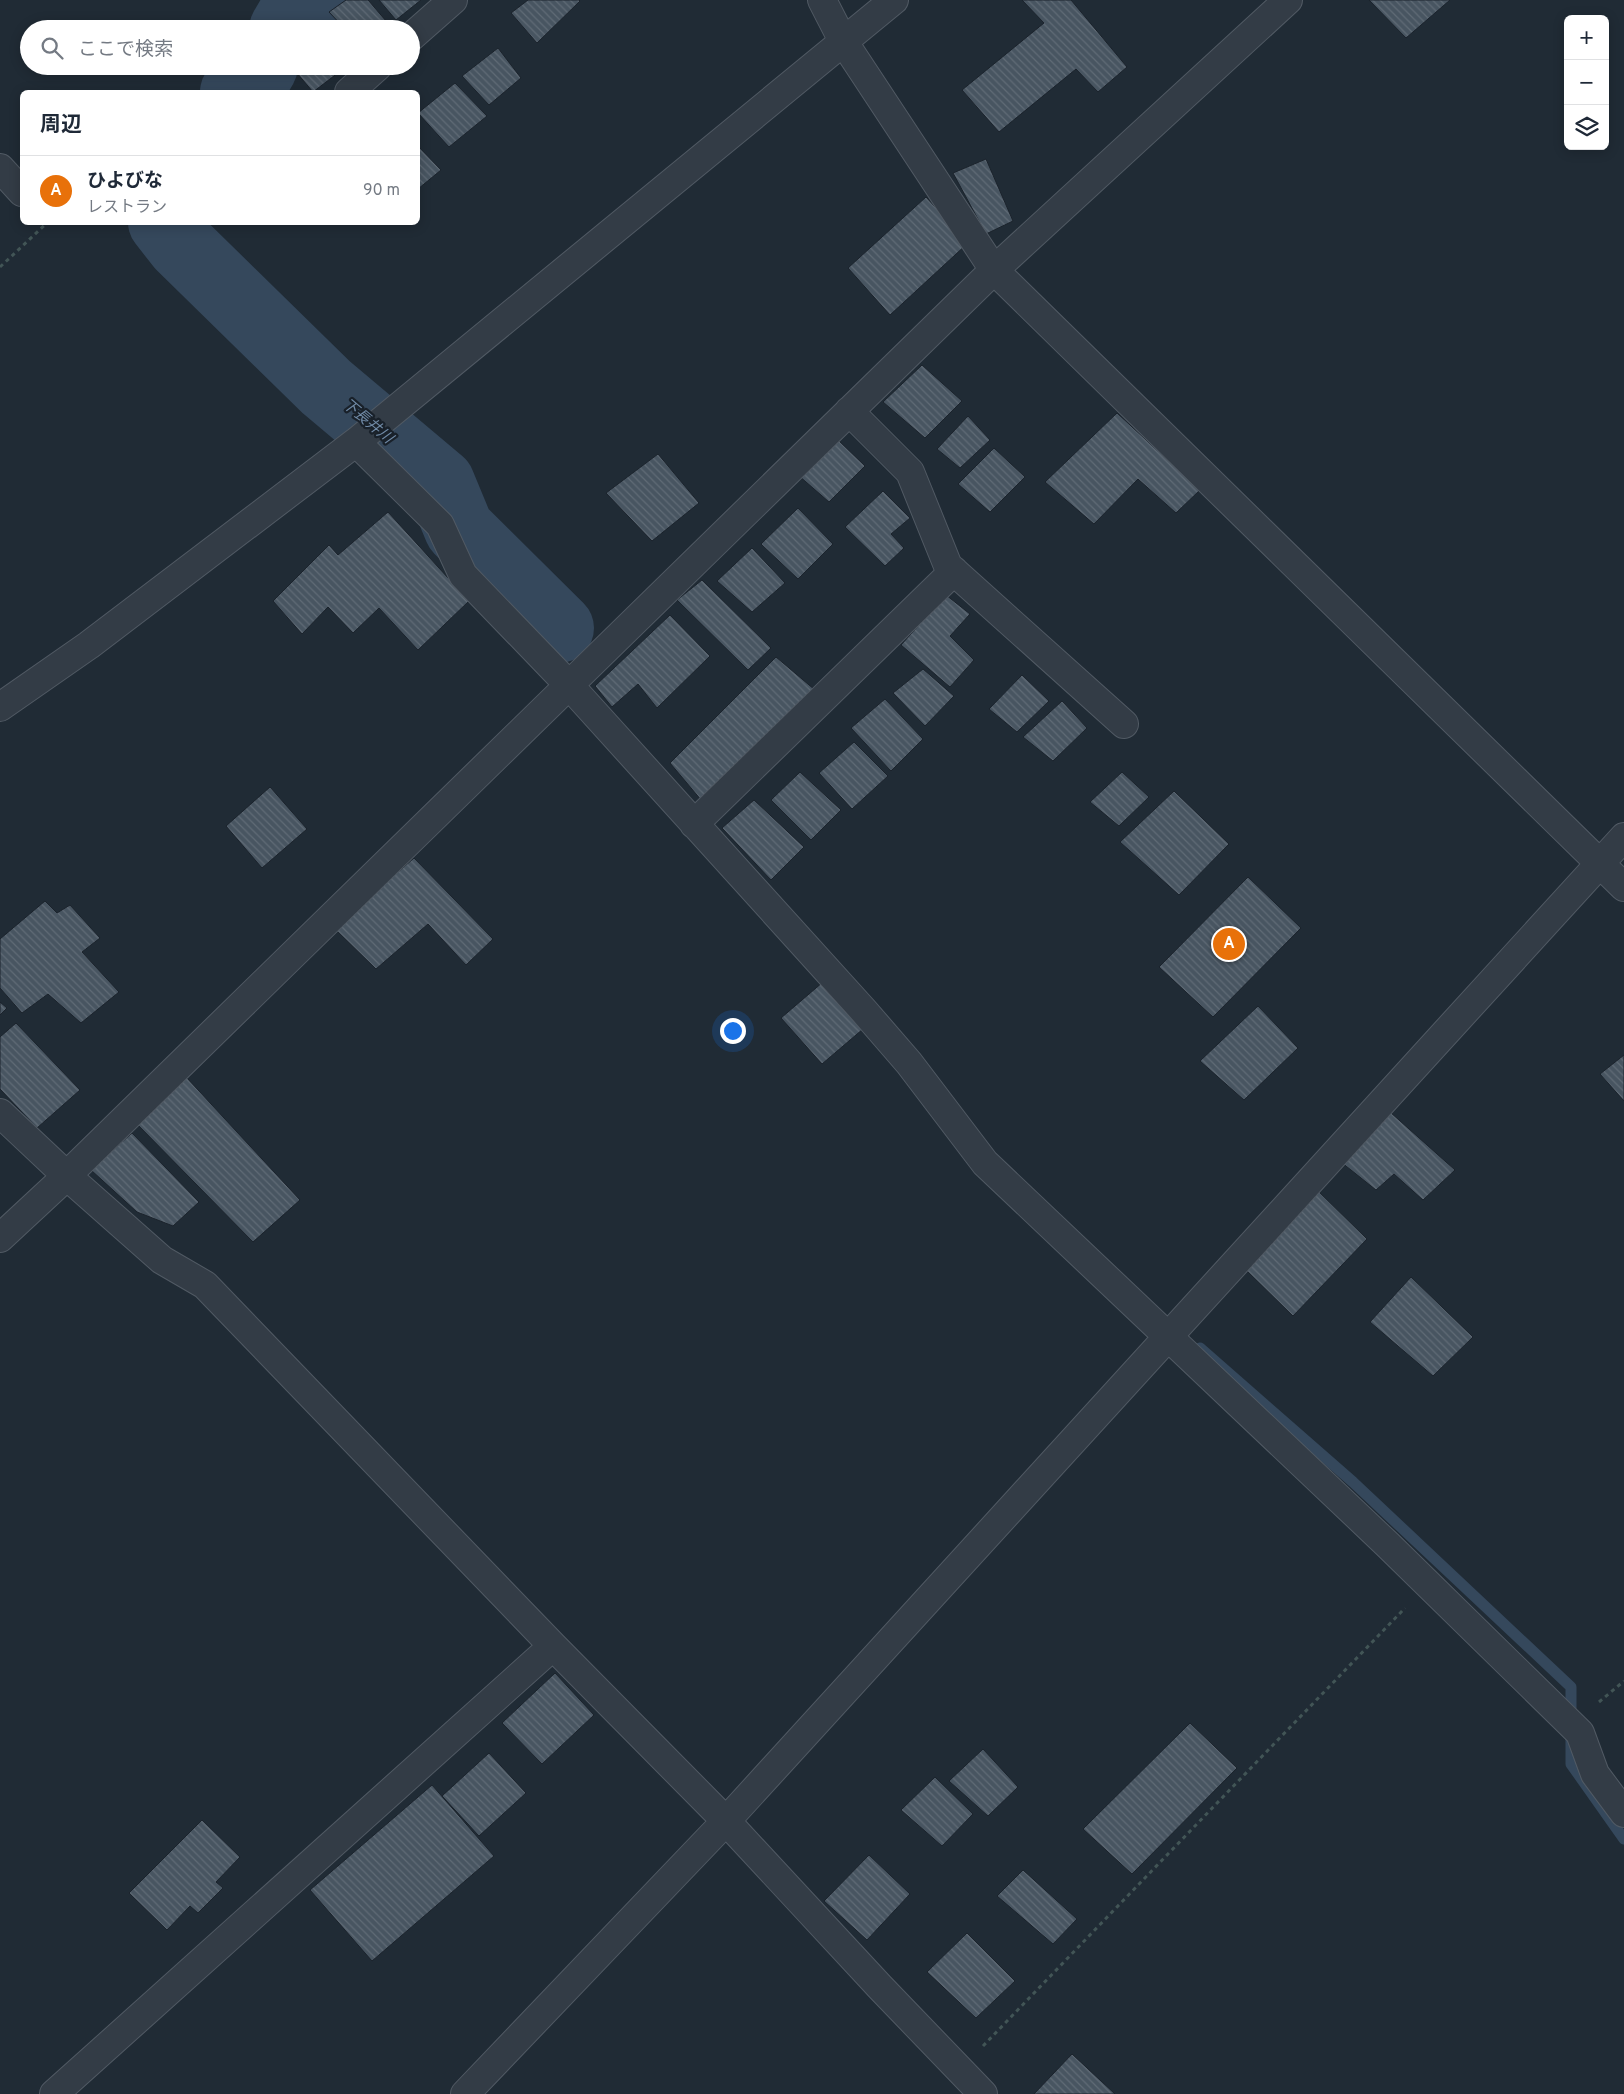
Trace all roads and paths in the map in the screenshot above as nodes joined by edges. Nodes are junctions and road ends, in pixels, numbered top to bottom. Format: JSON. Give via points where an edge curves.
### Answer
{"nodes":[{"id":1,"x":452,"y":0,"type":"edge"},
{"id":2,"x":822,"y":0,"type":"edge"},
{"id":3,"x":894,"y":0,"type":"edge"},
{"id":4,"x":1288,"y":0,"type":"edge"},
{"id":5,"x":420,"y":29,"type":"edge"},
{"id":6,"x":843,"y":41,"type":"junction"},
{"id":7,"x":368,"y":75,"type":"edge"},
{"id":8,"x":351,"y":90,"type":"edge"},
{"id":9,"x":0,"y":168,"type":"edge"},
{"id":10,"x":20,"y":190,"type":"edge"},
{"id":11,"x":45,"y":225,"type":"edge"},
{"id":12,"x":0,"y":267,"type":"edge"},
{"id":13,"x":994,"y":270,"type":"junction"},
{"id":14,"x":849,"y":411,"type":"junction"},
{"id":15,"x":356,"y":442,"type":"junction"},
{"id":16,"x":954,"y":571,"type":"junction"},
{"id":17,"x":569,"y":685,"type":"junction"},
{"id":18,"x":0,"y":707,"type":"edge"},
{"id":19,"x":1124,"y":724,"type":"dead end"},
{"id":20,"x":694,"y":824,"type":"junction"},
{"id":21,"x":1624,"y":836,"type":"edge"},
{"id":22,"x":1600,"y":863,"type":"junction"},
{"id":23,"x":1624,"y":888,"type":"edge"},
{"id":24,"x":0,"y":1113,"type":"edge"},
{"id":25,"x":67,"y":1176,"type":"junction"},
{"id":26,"x":0,"y":1238,"type":"edge"},
{"id":27,"x":1169,"y":1337,"type":"junction"},
{"id":28,"x":1428,"y":1584,"type":"junction"},
{"id":29,"x":553,"y":1646,"type":"junction"},
{"id":30,"x":1624,"y":1813,"type":"edge"},
{"id":31,"x":726,"y":1821,"type":"junction"},
{"id":32,"x":960,"y":2070,"type":"junction"},
{"id":33,"x":54,"y":2094,"type":"edge"},
{"id":34,"x":465,"y":2094,"type":"edge"},
{"id":35,"x":983,"y":2094,"type":"edge"}],
"edges":[{"from":1,"to":5,"type":"street"},
{"from":2,"to":6,"type":"street"},
{"from":3,"to":6,"type":"street"},
{"from":4,"to":13,"type":"street"},
{"from":6,"to":13,"type":"street"},
{"from":6,"to":15,"type":"street"},
{"from":7,"to":8,"type":"street"},
{"from":9,"to":10,"type":"street"},
{"from":11,"to":12,"type":"path"},
{"from":13,"to":14,"type":"street"},
{"from":13,"to":22,"type":"street"},
{"from":14,"to":16,"type":"street","via":[[910,472],[948,566]]},
{"from":14,"to":17,"type":"street"},
{"from":15,"to":17,"type":"street","via":[[440,525],[463,575]]},
{"from":15,"to":18,"type":"street","via":[[88,645]]},
{"from":16,"to":19,"type":"street"},
{"from":16,"to":20,"type":"street"},
{"from":17,"to":20,"type":"street"},
{"from":17,"to":25,"type":"street"},
{"from":20,"to":27,"type":"street","via":[[909,1063],[985,1163]]},
{"from":21,"to":22,"type":"street"},
{"from":22,"to":23,"type":"street"},
{"from":22,"to":27,"type":"street"},
{"from":24,"to":25,"type":"street"},
{"from":25,"to":26,"type":"street"},
{"from":25,"to":29,"type":"street","via":[[162,1260],[205,1285]]},
{"from":27,"to":28,"type":"street"},
{"from":27,"to":31,"type":"street"},
{"from":28,"to":30,"type":"street","via":[[1580,1734],[1595,1774]]},
{"from":28,"to":32,"type":"path"},
{"from":29,"to":31,"type":"street"},
{"from":29,"to":33,"type":"street"},
{"from":31,"to":32,"type":"street"},
{"from":31,"to":34,"type":"street"},
{"from":32,"to":35,"type":"street"}]}
